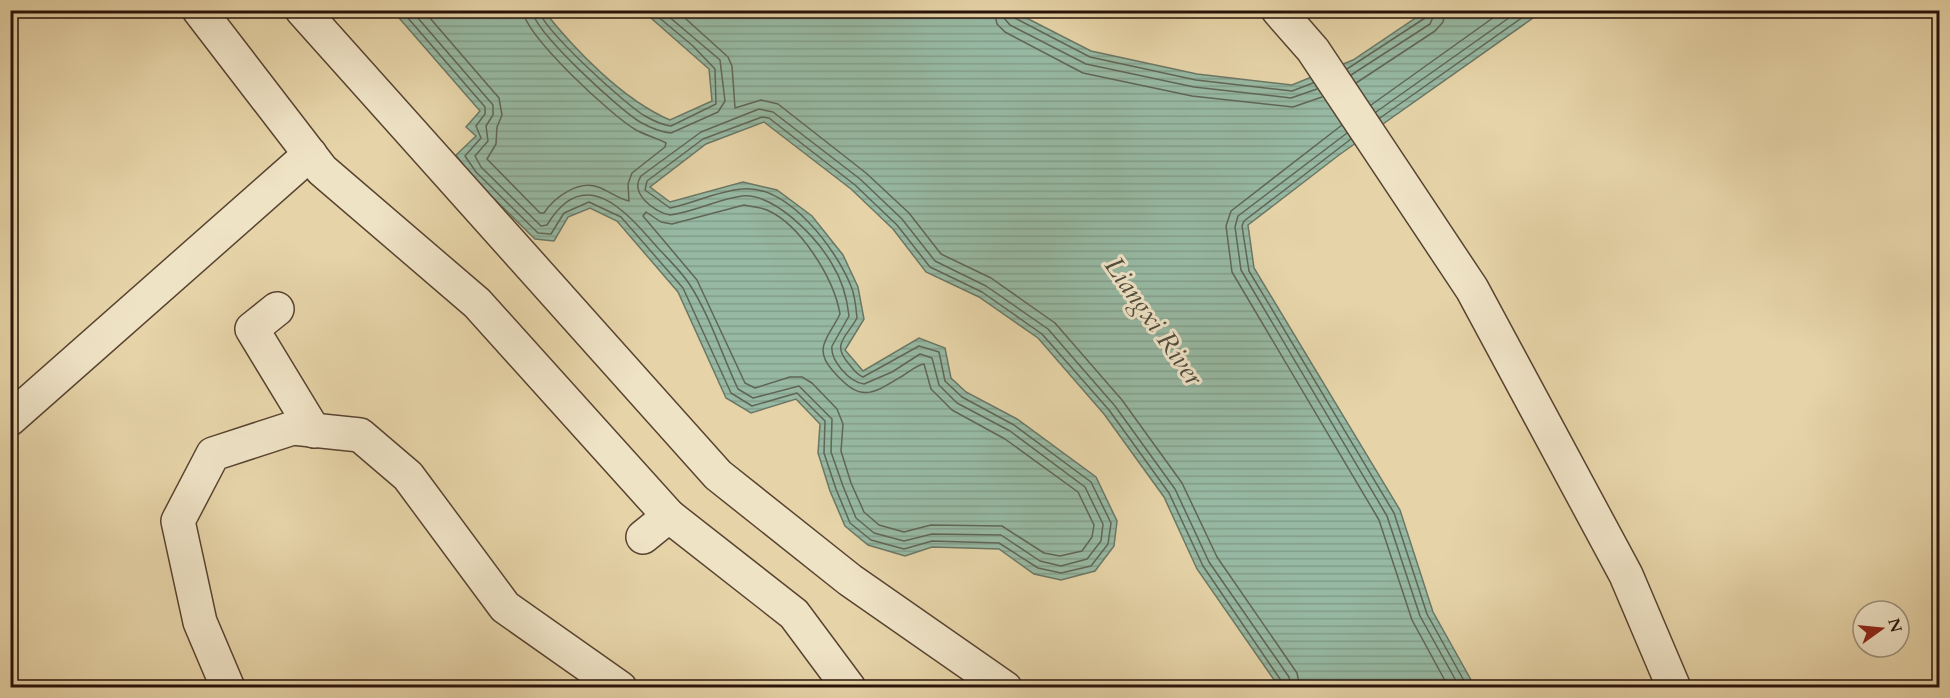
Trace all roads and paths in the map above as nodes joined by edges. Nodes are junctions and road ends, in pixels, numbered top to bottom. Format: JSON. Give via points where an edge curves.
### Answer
{"nodes":[{"id":1,"x":199,"y":10,"type":"edge"},
{"id":2,"x":302,"y":10,"type":"edge"},
{"id":3,"x":1278,"y":10,"type":"edge"},
{"id":4,"x":310,"y":154,"type":"junction"},
{"id":5,"x":277,"y":309,"type":"dead end"},
{"id":6,"x":10,"y":419,"type":"edge"},
{"id":7,"x":314,"y":430,"type":"junction"},
{"id":8,"x":669,"y":516,"type":"junction"},
{"id":9,"x":643,"y":537,"type":"dead end"},
{"id":10,"x":228,"y":687,"type":"edge"},
{"id":11,"x":620,"y":687,"type":"edge"},
{"id":12,"x":849,"y":687,"type":"edge"},
{"id":13,"x":1005,"y":687,"type":"edge"},
{"id":14,"x":1674,"y":687,"type":"edge"}],
"edges":[{"from":1,"to":4,"type":"street"},
{"from":2,"to":13,"type":"street","via":[[718,476],[850,580]]},
{"from":3,"to":14,"type":"street","via":[[1313,50],[1472,289],[1626,575]]},
{"from":4,"to":6,"type":"street"},
{"from":4,"to":8,"type":"street","via":[[322,170],[477,303]]},
{"from":5,"to":7,"type":"street","via":[[252,329]]},
{"from":7,"to":10,"type":"street","via":[[293,428],[213,454],[178,521],[200,622]]},
{"from":7,"to":11,"type":"street","via":[[360,435],[408,476],[506,607]]},
{"from":8,"to":9,"type":"street"},
{"from":8,"to":12,"type":"street","via":[[794,614]]}]}
